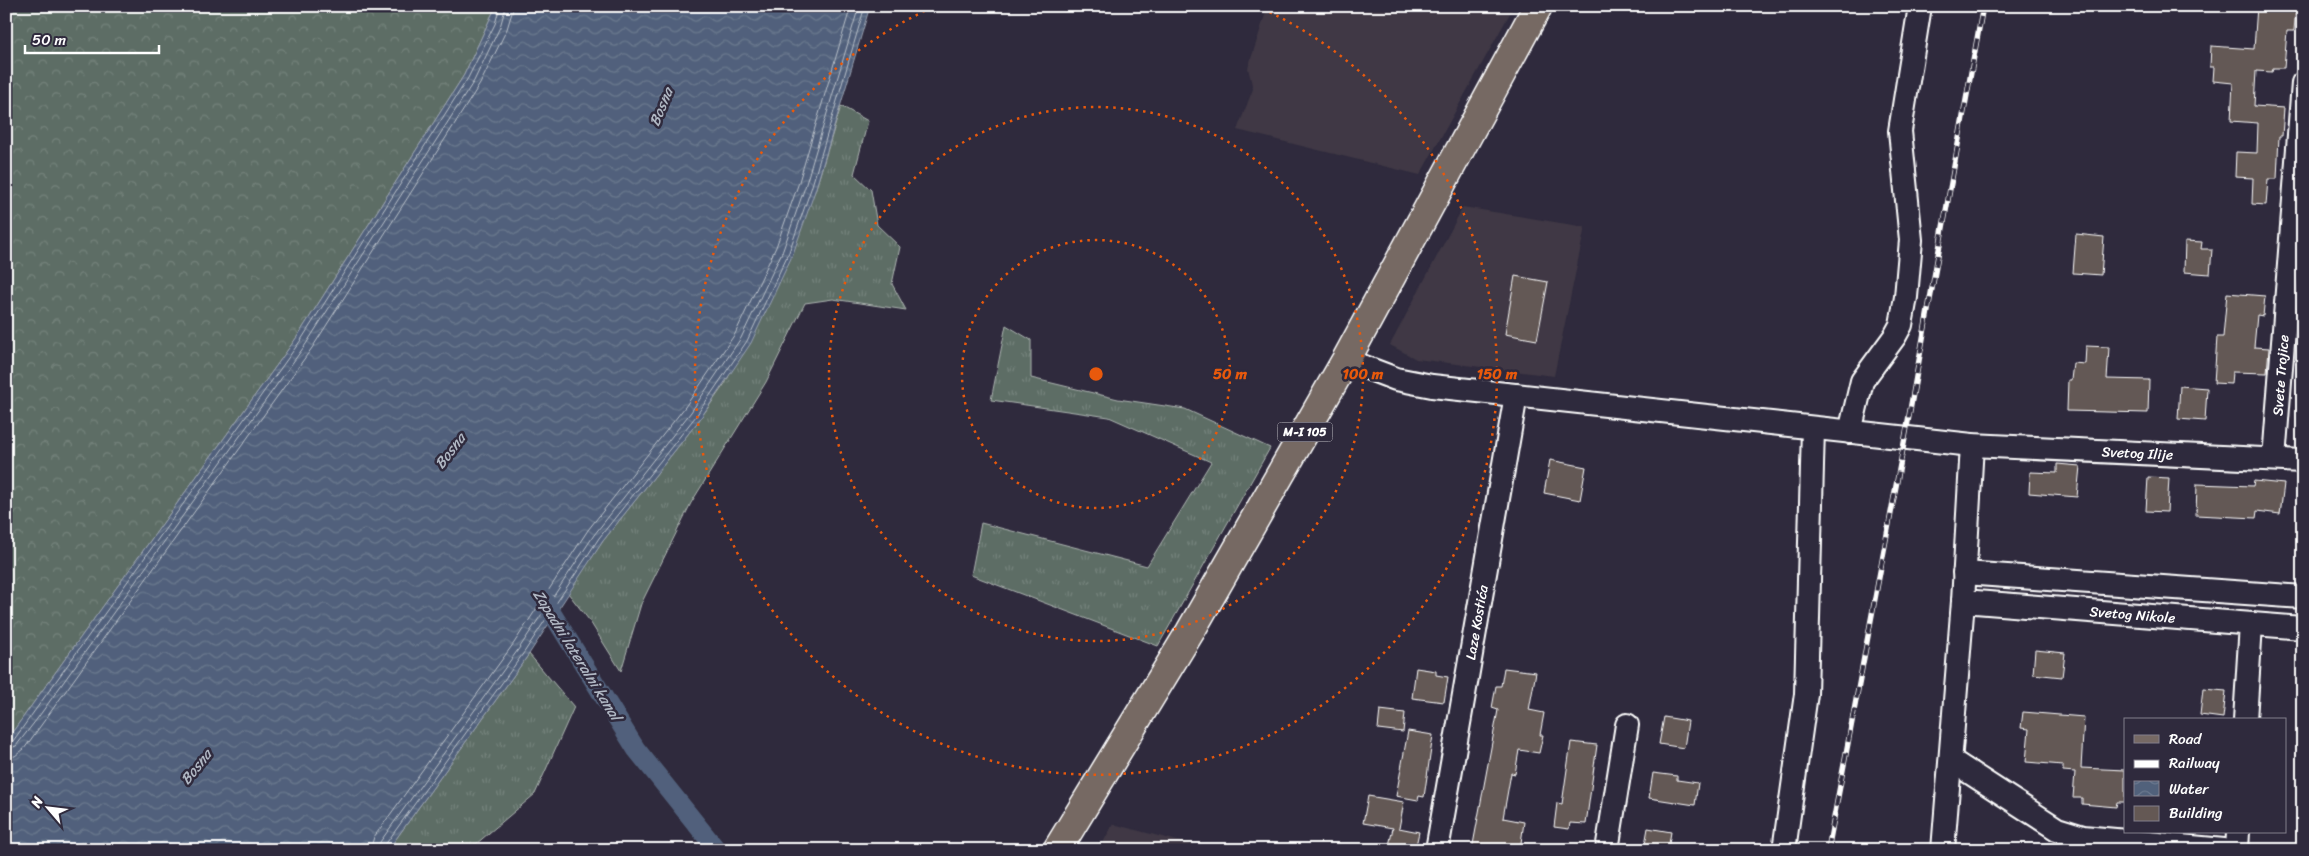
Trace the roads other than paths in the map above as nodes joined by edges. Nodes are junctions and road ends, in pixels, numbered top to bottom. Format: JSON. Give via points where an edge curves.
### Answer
{"nodes":[{"id":1,"x":1538,"y":6,"type":"edge"},
{"id":2,"x":1920,"y":6,"type":"edge"},
{"id":3,"x":2303,"y":83,"type":"edge"},
{"id":4,"x":2297,"y":222,"type":"edge"},
{"id":5,"x":1346,"y":360,"type":"junction"},
{"id":6,"x":1516,"y":395,"type":"junction"},
{"id":7,"x":1813,"y":428,"type":"junction"},
{"id":8,"x":1850,"y":432,"type":"junction"},
{"id":9,"x":1972,"y":445,"type":"junction"},
{"id":10,"x":2274,"y":459,"type":"junction"},
{"id":11,"x":2303,"y":461,"type":"edge"},
{"id":12,"x":1964,"y":573,"type":"junction"},
{"id":13,"x":2303,"y":597,"type":"edge"},
{"id":14,"x":1963,"y":601,"type":"junction"},
{"id":15,"x":2251,"y":624,"type":"junction"},
{"id":16,"x":2303,"y":628,"type":"edge"},
{"id":17,"x":2245,"y":718,"type":"edge"},
{"id":18,"x":1627,"y":725,"type":"dead end"},
{"id":19,"x":1952,"y":760,"type":"junction"},
{"id":20,"x":2238,"y":834,"type":"edge"},
{"id":21,"x":1057,"y":850,"type":"edge"},
{"id":22,"x":1437,"y":850,"type":"edge"},
{"id":23,"x":1607,"y":850,"type":"edge"},
{"id":24,"x":1784,"y":850,"type":"edge"},
{"id":25,"x":1943,"y":850,"type":"edge"},
{"id":26,"x":2224,"y":850,"type":"edge"},
{"id":27,"x":2237,"y":850,"type":"edge"}],
"edges":[{"from":1,"to":5,"type":"main road","number":"M-I 105"},
{"from":2,"to":8,"type":"street","via":[[1900,131],[1911,240],[1904,306],[1896,336],[1862,381]]},
{"from":3,"to":4,"type":"street","name":"Svete Trojice"},
{"from":4,"to":10,"type":"street","name":"Svete Trojice"},
{"from":5,"to":6,"type":"street","name":"Svetog Ilije","via":[[1396,379]]},
{"from":5,"to":21,"type":"main road","number":"M-I 105","via":[[1190,632]]},
{"from":6,"to":7,"type":"street","name":"Svetog Ilije"},
{"from":6,"to":22,"type":"street","name":"Laze Kostića"},
{"from":7,"to":8,"type":"street","name":"Svetog Ilije"},
{"from":7,"to":24,"type":"street","via":[[1806,694]]},
{"from":8,"to":9,"type":"street","name":"Svetog Ilije"},
{"from":9,"to":10,"type":"street","name":"Svetog Ilije"},
{"from":9,"to":12,"type":"street"},
{"from":10,"to":11,"type":"street","name":"Svetog Ilije"},
{"from":12,"to":13,"type":"street"},
{"from":12,"to":14,"type":"street"},
{"from":14,"to":15,"type":"street","name":"Svetog Nikole"},
{"from":14,"to":19,"type":"street"},
{"from":15,"to":16,"type":"street","name":"Svetog Nikole"},
{"from":15,"to":17,"type":"street"},
{"from":18,"to":23,"type":"street"},
{"from":19,"to":25,"type":"street"},
{"from":19,"to":26,"type":"street","via":[[2057,829],[2083,837]]},
{"from":20,"to":27,"type":"street"}]}
